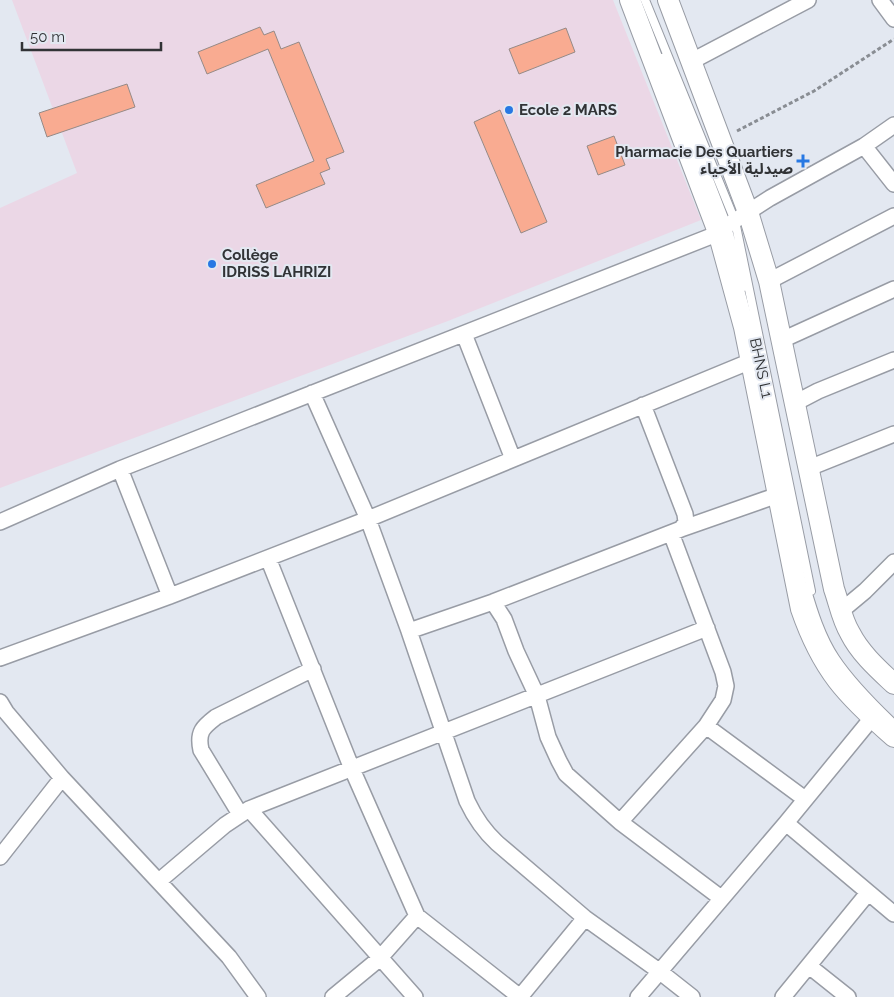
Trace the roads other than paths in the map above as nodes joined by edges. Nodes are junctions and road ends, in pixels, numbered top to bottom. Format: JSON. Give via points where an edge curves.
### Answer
{"nodes":[{"id":1,"x":630,"y":0,"type":"edge"},
{"id":2,"x":639,"y":0,"type":"edge"},
{"id":3,"x":645,"y":0,"type":"edge"},
{"id":4,"x":668,"y":0,"type":"edge"},
{"id":5,"x":808,"y":0,"type":"edge"},
{"id":6,"x":880,"y":0,"type":"edge"},
{"id":7,"x":894,"y":19,"type":"edge"},
{"id":8,"x":692,"y":61,"type":"junction"},
{"id":9,"x":894,"y":125,"type":"edge"},
{"id":10,"x":864,"y":146,"type":"junction"},
{"id":11,"x":894,"y":184,"type":"edge"},
{"id":12,"x":894,"y":216,"type":"edge"},
{"id":13,"x":732,"y":223,"type":"junction"},
{"id":14,"x":769,"y":281,"type":"junction"},
{"id":15,"x":894,"y":289,"type":"edge"},
{"id":16,"x":464,"y":334,"type":"junction"},
{"id":17,"x":782,"y":340,"type":"junction"},
{"id":18,"x":894,"y":360,"type":"edge"},
{"id":19,"x":750,"y":361,"type":"junction"},
{"id":20,"x":312,"y":392,"type":"junction"},
{"id":21,"x":795,"y":403,"type":"junction"},
{"id":22,"x":643,"y":405,"type":"junction"},
{"id":23,"x":894,"y":434,"type":"edge"},
{"id":24,"x":513,"y":459,"type":"junction"},
{"id":25,"x":120,"y":468,"type":"junction"},
{"id":26,"x":809,"y":468,"type":"junction"},
{"id":27,"x":778,"y":496,"type":"junction"},
{"id":28,"x":368,"y":519,"type":"junction"},
{"id":29,"x":0,"y":522,"type":"edge"},
{"id":30,"x":676,"y":531,"type":"junction"},
{"id":31,"x":268,"y":558,"type":"junction"},
{"id":32,"x":894,"y":562,"type":"edge"},
{"id":33,"x":170,"y":596,"type":"junction"},
{"id":34,"x":493,"y":602,"type":"junction"},
{"id":35,"x":841,"y":611,"type":"junction"},
{"id":36,"x":706,"y":628,"type":"junction"},
{"id":37,"x":409,"y":630,"type":"junction"},
{"id":38,"x":0,"y":658,"type":"edge"},
{"id":39,"x":313,"y":669,"type":"junction"},
{"id":40,"x":891,"y":675,"type":"edge"},
{"id":41,"x":537,"y":696,"type":"junction"},
{"id":42,"x":0,"y":702,"type":"edge"},
{"id":43,"x":872,"y":718,"type":"junction"},
{"id":44,"x":894,"y":718,"type":"edge"},
{"id":45,"x":894,"y":724,"type":"edge"},
{"id":46,"x":706,"y":726,"type":"junction"},
{"id":47,"x":444,"y":731,"type":"junction"},
{"id":48,"x":894,"y":737,"type":"edge"},
{"id":49,"x":352,"y":769,"type":"junction"},
{"id":50,"x":62,"y":778,"type":"junction"},
{"id":51,"x":806,"y":799,"type":"junction"},
{"id":52,"x":245,"y":812,"type":"junction"},
{"id":53,"x":620,"y":822,"type":"junction"},
{"id":54,"x":786,"y":823,"type":"junction"},
{"id":55,"x":0,"y":857,"type":"edge"},
{"id":56,"x":158,"y":881,"type":"junction"},
{"id":57,"x":868,"y":893,"type":"junction"},
{"id":58,"x":721,"y":898,"type":"junction"},
{"id":59,"x":894,"y":914,"type":"edge"},
{"id":60,"x":416,"y":916,"type":"junction"},
{"id":61,"x":585,"y":918,"type":"junction"},
{"id":62,"x":379,"y":959,"type":"junction"},
{"id":63,"x":809,"y":966,"type":"junction"},
{"id":64,"x":659,"y":971,"type":"junction"},
{"id":65,"x":258,"y":997,"type":"edge"},
{"id":66,"x":333,"y":997,"type":"edge"},
{"id":67,"x":415,"y":997,"type":"edge"},
{"id":68,"x":520,"y":997,"type":"edge"},
{"id":69,"x":638,"y":997,"type":"edge"},
{"id":70,"x":692,"y":997,"type":"edge"},
{"id":71,"x":783,"y":997,"type":"edge"},
{"id":72,"x":848,"y":997,"type":"edge"}],
"edges":[{"from":1,"to":13,"type":"street"},
{"from":2,"to":13,"type":"lane","name":"BHNS L1"},
{"from":3,"to":13,"type":"lane","name":"BHNS L1"},
{"from":4,"to":8,"type":"street"},
{"from":5,"to":8,"type":"street"},
{"from":6,"to":7,"type":"street"},
{"from":8,"to":13,"type":"street","via":[[721,140]]},
{"from":9,"to":10,"type":"street"},
{"from":10,"to":11,"type":"street"},
{"from":10,"to":13,"type":"street"},
{"from":12,"to":14,"type":"street"},
{"from":13,"to":14,"type":"street"},
{"from":13,"to":16,"type":"street"},
{"from":13,"to":19,"type":"street"},
{"from":13,"to":44,"type":"lane","name":"BHNS L1","via":[[814,606],[834,652],[868,694]]},
{"from":13,"to":45,"type":"lane","name":"BHNS L1","via":[[810,600],[835,658]]},
{"from":14,"to":17,"type":"street"},
{"from":15,"to":17,"type":"street"},
{"from":16,"to":20,"type":"street"},
{"from":16,"to":24,"type":"street"},
{"from":17,"to":21,"type":"street"},
{"from":18,"to":21,"type":"street"},
{"from":19,"to":22,"type":"street"},
{"from":19,"to":27,"type":"street"},
{"from":20,"to":25,"type":"street"},
{"from":20,"to":28,"type":"street"},
{"from":21,"to":26,"type":"street"},
{"from":22,"to":24,"type":"street"},
{"from":22,"to":30,"type":"street","via":[[685,514],[686,522]]},
{"from":23,"to":26,"type":"street"},
{"from":24,"to":28,"type":"street"},
{"from":25,"to":29,"type":"street"},
{"from":25,"to":33,"type":"street"},
{"from":26,"to":35,"type":"street"},
{"from":27,"to":30,"type":"street"},
{"from":27,"to":43,"type":"street","via":[[801,609],[810,633],[836,679]]},
{"from":28,"to":31,"type":"street"},
{"from":28,"to":37,"type":"street"},
{"from":30,"to":34,"type":"street"},
{"from":30,"to":36,"type":"street"},
{"from":31,"to":33,"type":"street"},
{"from":31,"to":39,"type":"street"},
{"from":32,"to":35,"type":"street"},
{"from":33,"to":38,"type":"street"},
{"from":34,"to":37,"type":"street"},
{"from":34,"to":41,"type":"street","via":[[504,619]]},
{"from":35,"to":40,"type":"street","via":[[850,634],[865,656]]},
{"from":36,"to":41,"type":"street"},
{"from":36,"to":46,"type":"street","via":[[726,686],[723,700]]},
{"from":37,"to":47,"type":"street"},
{"from":39,"to":49,"type":"street"},
{"from":39,"to":52,"type":"street","via":[[216,717],[200,733],[201,750]]},
{"from":41,"to":47,"type":"street"},
{"from":41,"to":53,"type":"street","via":[[558,762],[566,774]]},
{"from":42,"to":50,"type":"street"},
{"from":43,"to":48,"type":"street"},
{"from":43,"to":51,"type":"street"},
{"from":46,"to":51,"type":"street"},
{"from":46,"to":53,"type":"street"},
{"from":47,"to":49,"type":"street"},
{"from":47,"to":61,"type":"street","via":[[467,801],[485,832]]},
{"from":49,"to":52,"type":"street"},
{"from":49,"to":60,"type":"street"},
{"from":50,"to":55,"type":"street"},
{"from":50,"to":56,"type":"street"},
{"from":51,"to":54,"type":"street"},
{"from":52,"to":56,"type":"street"},
{"from":52,"to":62,"type":"street"},
{"from":53,"to":58,"type":"street"},
{"from":54,"to":57,"type":"street"},
{"from":54,"to":58,"type":"street"},
{"from":56,"to":65,"type":"street","via":[[229,957]]},
{"from":57,"to":59,"type":"street"},
{"from":57,"to":63,"type":"street"},
{"from":58,"to":64,"type":"street"},
{"from":60,"to":62,"type":"street"},
{"from":60,"to":68,"type":"street"},
{"from":61,"to":64,"type":"street"},
{"from":61,"to":68,"type":"street"},
{"from":62,"to":66,"type":"street"},
{"from":62,"to":67,"type":"street"},
{"from":63,"to":71,"type":"street"},
{"from":63,"to":72,"type":"street"},
{"from":64,"to":69,"type":"street"},
{"from":64,"to":70,"type":"street"}]}
